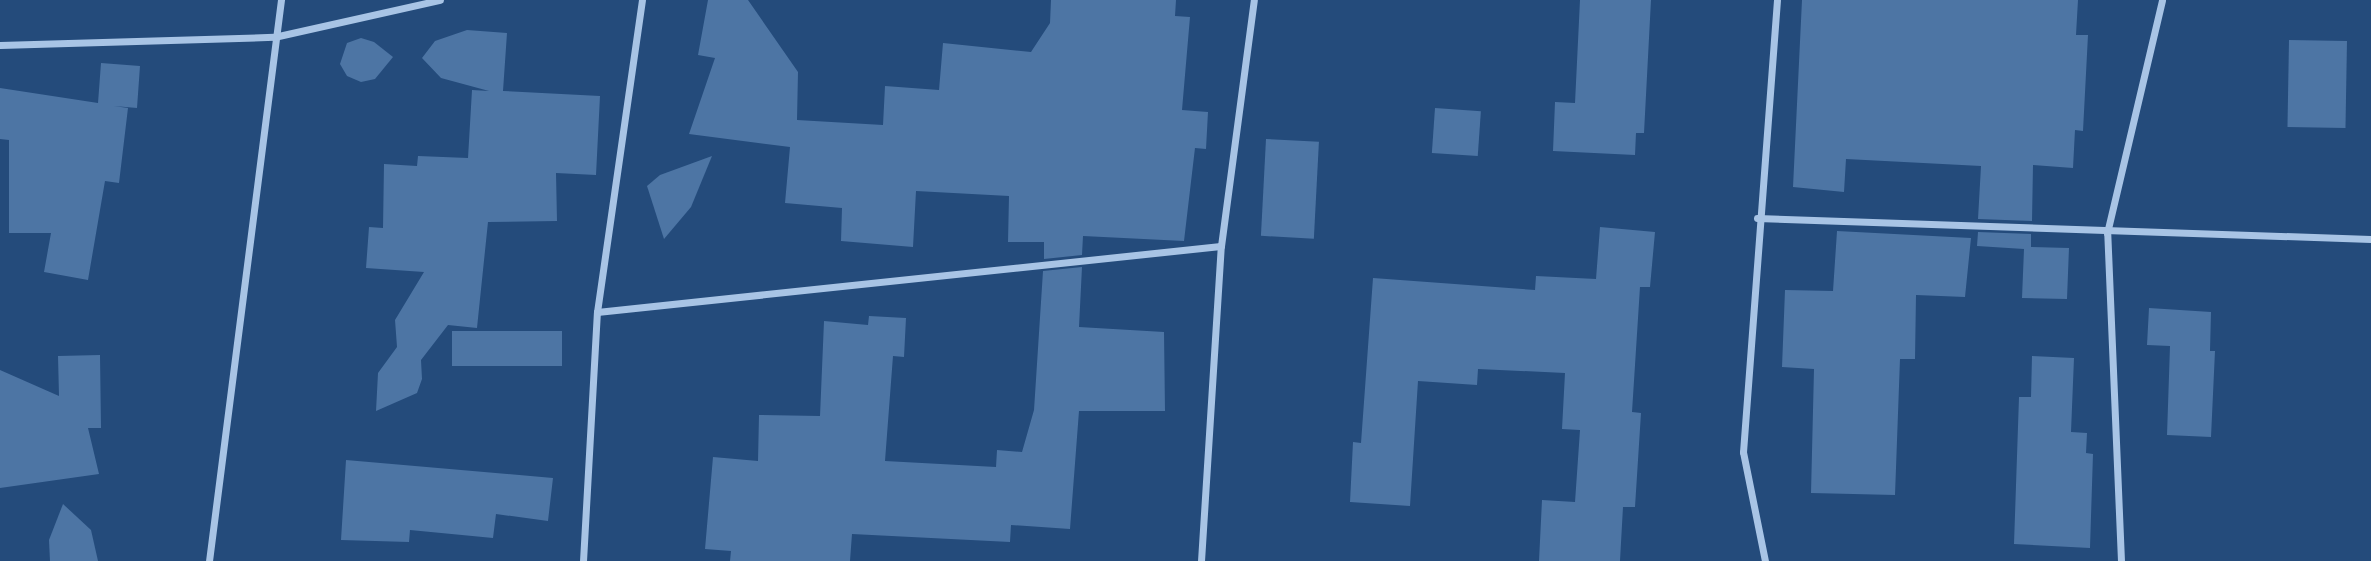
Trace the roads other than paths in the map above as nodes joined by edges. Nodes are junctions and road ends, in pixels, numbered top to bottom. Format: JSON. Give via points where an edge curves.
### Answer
{"nodes":[{"id":1,"x":281,"y":0,"type":"edge"},
{"id":2,"x":440,"y":0,"type":"edge"},
{"id":3,"x":642,"y":0,"type":"edge"},
{"id":4,"x":1254,"y":0,"type":"edge"},
{"id":5,"x":1777,"y":0,"type":"edge"},
{"id":6,"x":2162,"y":0,"type":"edge"},
{"id":7,"x":274,"y":37,"type":"junction"},
{"id":8,"x":0,"y":45,"type":"edge"},
{"id":9,"x":1757,"y":218,"type":"junction"},
{"id":10,"x":2107,"y":233,"type":"junction"},
{"id":11,"x":2371,"y":239,"type":"edge"},
{"id":12,"x":1222,"y":246,"type":"junction"},
{"id":13,"x":597,"y":312,"type":"junction"},
{"id":14,"x":209,"y":561,"type":"edge"},
{"id":15,"x":583,"y":561,"type":"edge"},
{"id":16,"x":1202,"y":561,"type":"edge"},
{"id":17,"x":1765,"y":561,"type":"edge"},
{"id":18,"x":2121,"y":561,"type":"edge"}],
"edges":[{"from":1,"to":7,"type":"street"},
{"from":2,"to":7,"type":"street"},
{"from":3,"to":13,"type":"street"},
{"from":4,"to":12,"type":"street"},
{"from":5,"to":9,"type":"street"},
{"from":6,"to":10,"type":"street"},
{"from":7,"to":8,"type":"street"},
{"from":7,"to":14,"type":"street"},
{"from":9,"to":10,"type":"street"},
{"from":9,"to":17,"type":"street","via":[[1743,452]]},
{"from":10,"to":11,"type":"street"},
{"from":10,"to":18,"type":"street"},
{"from":12,"to":13,"type":"street"},
{"from":12,"to":16,"type":"street"},
{"from":13,"to":15,"type":"street"}]}
